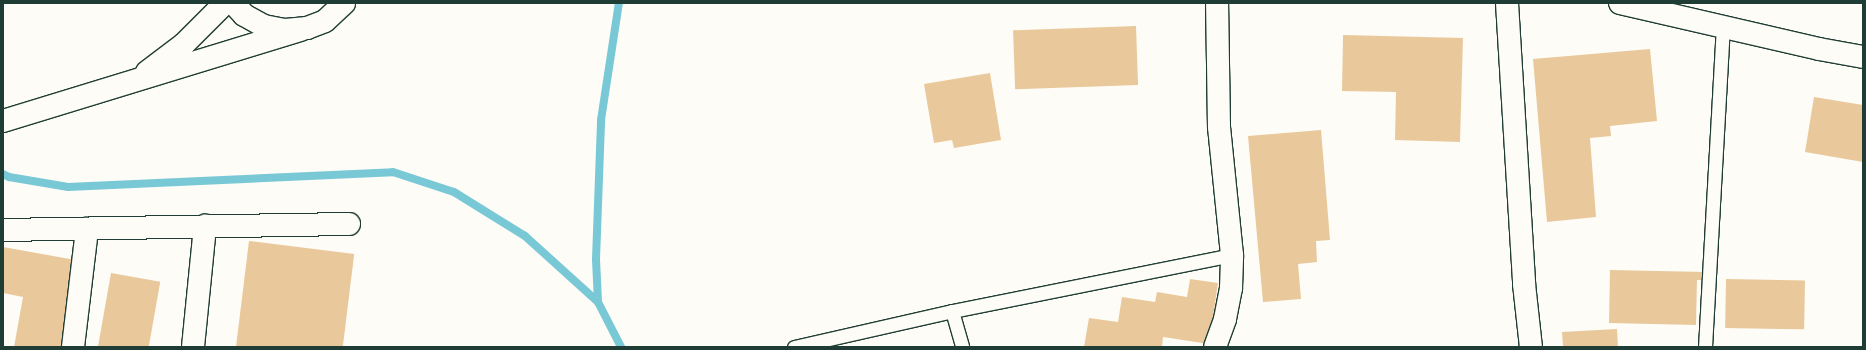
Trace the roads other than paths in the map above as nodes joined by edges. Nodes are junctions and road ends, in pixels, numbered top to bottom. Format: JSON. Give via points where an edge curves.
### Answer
{"nodes":[{"id":1,"x":225,"y":3,"type":"edge"},
{"id":2,"x":233,"y":3,"type":"edge"},
{"id":3,"x":1217,"y":3,"type":"edge"},
{"id":4,"x":1507,"y":3,"type":"edge"},
{"id":5,"x":1620,"y":3,"type":"edge"},
{"id":6,"x":345,"y":5,"type":"edge"},
{"id":7,"x":1723,"y":26,"type":"junction"},
{"id":8,"x":307,"y":28,"type":"junction"},
{"id":9,"x":1863,"y":57,"type":"edge"},
{"id":10,"x":133,"y":82,"type":"junction"},
{"id":11,"x":3,"y":121,"type":"edge"},
{"id":12,"x":350,"y":224,"type":"dead end"},
{"id":13,"x":205,"y":226,"type":"junction"},
{"id":14,"x":87,"y":229,"type":"junction"},
{"id":15,"x":3,"y":230,"type":"edge"},
{"id":16,"x":1232,"y":255,"type":"junction"},
{"id":17,"x":952,"y":311,"type":"junction"},
{"id":18,"x":73,"y":347,"type":"edge"},
{"id":19,"x":193,"y":347,"type":"edge"},
{"id":20,"x":794,"y":347,"type":"edge"},
{"id":21,"x":962,"y":347,"type":"edge"},
{"id":22,"x":1215,"y":347,"type":"edge"},
{"id":23,"x":1531,"y":347,"type":"edge"},
{"id":24,"x":1706,"y":347,"type":"edge"}],
"edges":[{"from":1,"to":10,"type":"street","via":[[184,44]]},
{"from":2,"to":8,"type":"street","via":[[244,15],[264,26],[285,30]]},
{"from":3,"to":16,"type":"street","via":[[1219,127]]},
{"from":4,"to":23,"type":"street","via":[[1524,284]]},
{"from":5,"to":7,"type":"street"},
{"from":6,"to":8,"type":"street","via":[[325,21]]},
{"from":7,"to":9,"type":"street"},
{"from":7,"to":24,"type":"lane"},
{"from":8,"to":10,"type":"street"},
{"from":10,"to":11,"type":"street"},
{"from":12,"to":13,"type":"street"},
{"from":13,"to":14,"type":"street"},
{"from":13,"to":19,"type":"street"},
{"from":14,"to":15,"type":"street"},
{"from":14,"to":18,"type":"street"},
{"from":16,"to":17,"type":"lane"},
{"from":16,"to":22,"type":"street","via":[[1228,303]]},
{"from":17,"to":20,"type":"lane"},
{"from":17,"to":21,"type":"lane"}]}
